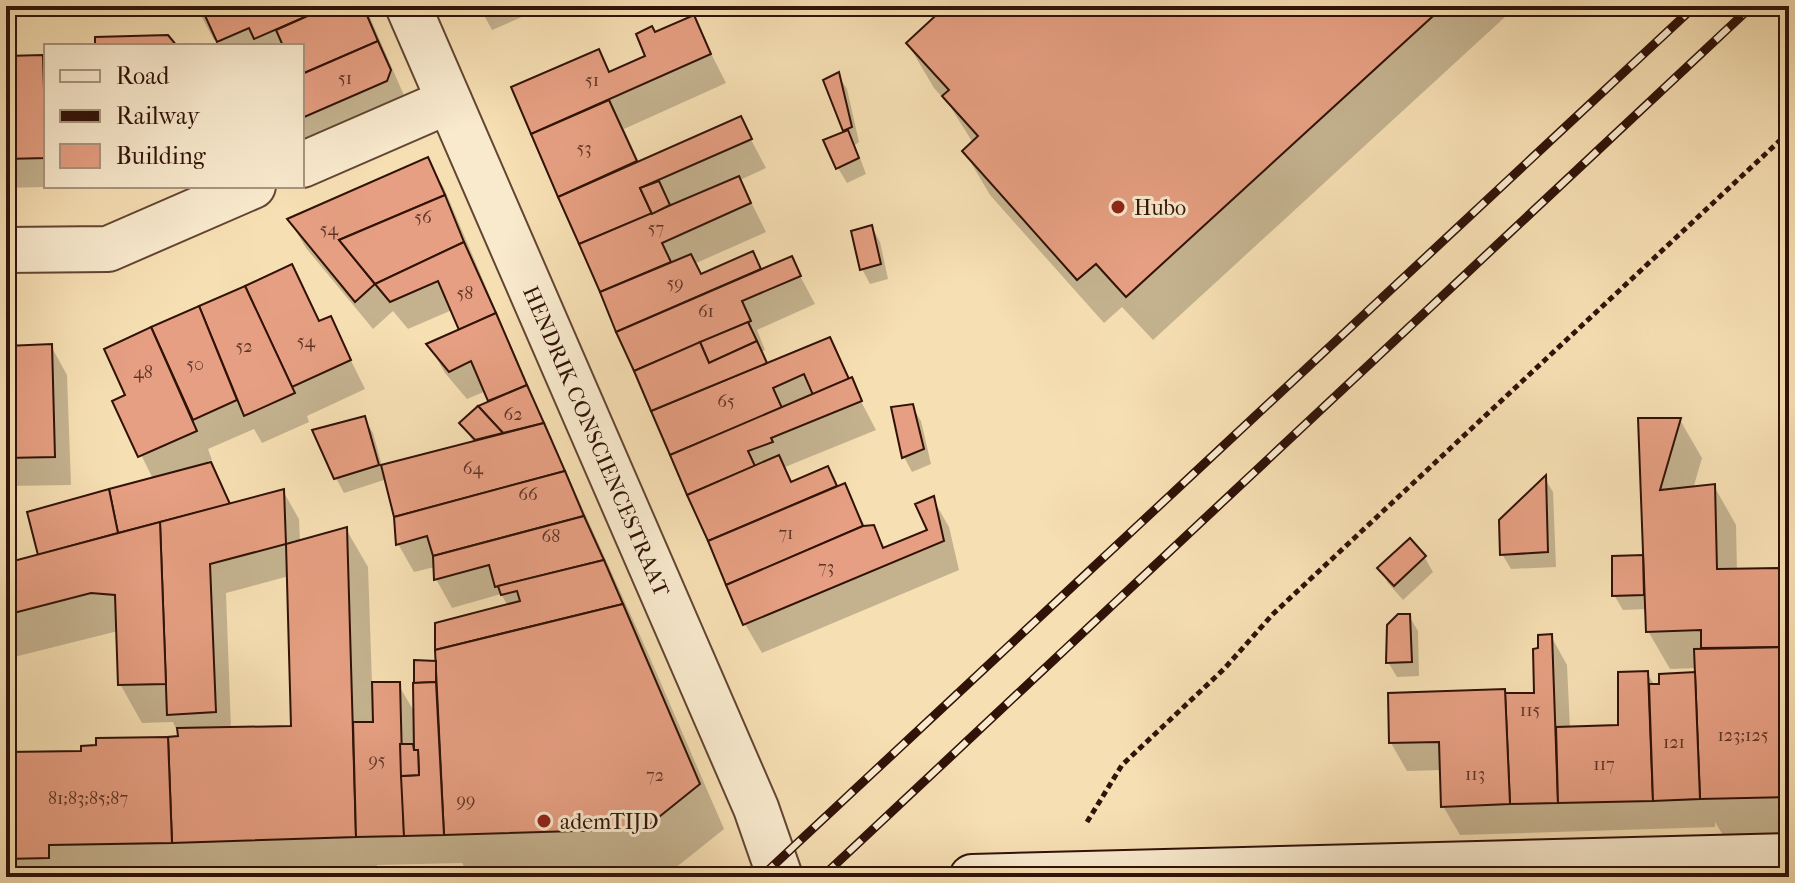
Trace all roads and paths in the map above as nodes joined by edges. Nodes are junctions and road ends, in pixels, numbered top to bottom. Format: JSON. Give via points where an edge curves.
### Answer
{"nodes":[{"id":1,"x":408,"y":6,"type":"edge"},
{"id":2,"x":449,"y":101,"type":"junction"},
{"id":3,"x":1789,"y":132,"type":"edge"},
{"id":4,"x":304,"y":164,"type":"edge"},
{"id":5,"x":248,"y":188,"type":"edge"},
{"id":6,"x":6,"y":250,"type":"edge"},
{"id":7,"x":1789,"y":856,"type":"edge"},
{"id":8,"x":1060,"y":875,"type":"junction"},
{"id":9,"x":780,"y":877,"type":"edge"},
{"id":10,"x":972,"y":877,"type":"edge"}],
"edges":[{"from":1,"to":2,"type":"street","name":"HENDRIK CONSCIENCESTRAAT"},
{"from":2,"to":4,"type":"street"},
{"from":2,"to":9,"type":"street","name":"HENDRIK CONSCIENCESTRAAT","via":[[756,808]]},
{"from":3,"to":8,"type":"path","via":[[1273,614],[1224,669],[1122,765]]},
{"from":5,"to":6,"type":"street","via":[[108,249]]},
{"from":7,"to":8,"type":"street"},
{"from":8,"to":10,"type":"street"}]}
